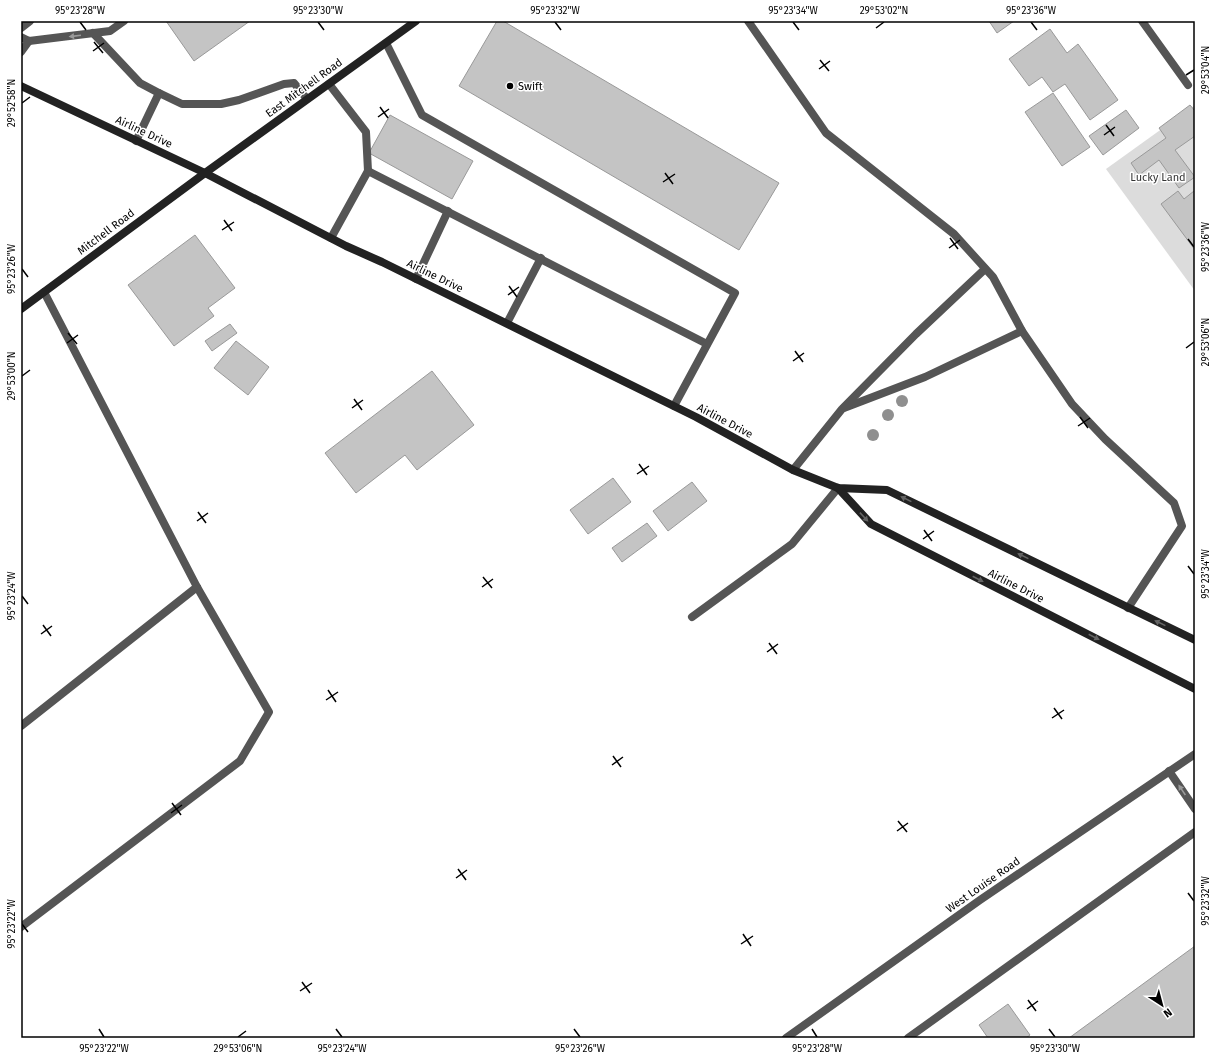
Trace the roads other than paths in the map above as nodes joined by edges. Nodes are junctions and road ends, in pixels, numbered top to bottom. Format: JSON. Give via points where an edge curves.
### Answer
{"nodes":[{"id":1,"x":30,"y":21,"type":"edge"},
{"id":2,"x":124,"y":21,"type":"edge"},
{"id":3,"x":416,"y":21,"type":"edge"},
{"id":4,"x":748,"y":21,"type":"edge"},
{"id":5,"x":1142,"y":21,"type":"edge"},
{"id":6,"x":21,"y":28,"type":"edge"},
{"id":7,"x":93,"y":33,"type":"junction"},
{"id":8,"x":21,"y":36,"type":"edge"},
{"id":9,"x":29,"y":41,"type":"junction"},
{"id":10,"x":386,"y":43,"type":"junction"},
{"id":11,"x":21,"y":52,"type":"edge"},
{"id":12,"x":329,"y":84,"type":"junction"},
{"id":13,"x":1188,"y":85,"type":"dead end"},
{"id":14,"x":21,"y":86,"type":"edge"},
{"id":15,"x":159,"y":94,"type":"junction"},
{"id":16,"x":307,"y":99,"type":"junction"},
{"id":17,"x":136,"y":141,"type":"junction"},
{"id":18,"x":368,"y":171,"type":"junction"},
{"id":19,"x":205,"y":173,"type":"junction"},
{"id":20,"x":448,"y":212,"type":"junction"},
{"id":21,"x":331,"y":238,"type":"junction"},
{"id":22,"x":540,"y":258,"type":"junction"},
{"id":23,"x":985,"y":269,"type":"junction"},
{"id":24,"x":416,"y":278,"type":"junction"},
{"id":25,"x":44,"y":292,"type":"junction"},
{"id":26,"x":21,"y":309,"type":"edge"},
{"id":27,"x":507,"y":324,"type":"junction"},
{"id":28,"x":1022,"y":330,"type":"junction"},
{"id":29,"x":707,"y":344,"type":"junction"},
{"id":30,"x":674,"y":406,"type":"junction"},
{"id":31,"x":842,"y":409,"type":"junction"},
{"id":32,"x":793,"y":470,"type":"junction"},
{"id":33,"x":838,"y":488,"type":"junction"},
{"id":34,"x":197,"y":587,"type":"junction"},
{"id":35,"x":1128,"y":608,"type":"junction"},
{"id":36,"x":692,"y":617,"type":"dead end"},
{"id":37,"x":1195,"y":640,"type":"edge"},
{"id":38,"x":1195,"y":689,"type":"edge"},
{"id":39,"x":21,"y":726,"type":"edge"},
{"id":40,"x":1195,"y":754,"type":"edge"},
{"id":41,"x":1169,"y":771,"type":"junction"},
{"id":42,"x":1195,"y":809,"type":"edge"},
{"id":43,"x":1195,"y":832,"type":"edge"},
{"id":44,"x":21,"y":927,"type":"edge"},
{"id":45,"x":786,"y":1038,"type":"edge"},
{"id":46,"x":908,"y":1038,"type":"edge"}],
"edges":[{"from":1,"to":6,"type":"street"},
{"from":2,"to":7,"type":"street","via":[[110,31]]},
{"from":3,"to":10,"type":"main road","name":"East Mitchell Road"},
{"from":4,"to":23,"type":"street","via":[[826,133],[954,234]]},
{"from":5,"to":13,"type":"street"},
{"from":7,"to":9,"type":"street","one_way":true},
{"from":7,"to":15,"type":"street","via":[[140,83]]},
{"from":8,"to":9,"type":"street"},
{"from":9,"to":11,"type":"street"},
{"from":10,"to":12,"type":"main road","name":"East Mitchell Road"},
{"from":10,"to":29,"type":"street","via":[[422,115],[735,293]]},
{"from":12,"to":16,"type":"main road","name":"East Mitchell Road"},
{"from":12,"to":18,"type":"street","via":[[366,132]]},
{"from":14,"to":17,"type":"main road","name":"Airline Drive"},
{"from":15,"to":16,"type":"street","via":[[182,104],[222,104],[294,83]]},
{"from":15,"to":17,"type":"street"},
{"from":16,"to":19,"type":"main road","name":"East Mitchell Road"},
{"from":17,"to":19,"type":"main road","name":"Airline Drive"},
{"from":18,"to":20,"type":"street"},
{"from":18,"to":21,"type":"street"},
{"from":19,"to":21,"type":"main road","name":"Airline Drive"},
{"from":19,"to":25,"type":"main road","name":"Mitchell Road"},
{"from":20,"to":22,"type":"street"},
{"from":20,"to":24,"type":"street"},
{"from":21,"to":24,"type":"main road","name":"Airline Drive"},
{"from":22,"to":27,"type":"street"},
{"from":22,"to":29,"type":"street"},
{"from":23,"to":28,"type":"street","via":[[993,277]]},
{"from":23,"to":31,"type":"street"},
{"from":24,"to":27,"type":"main road","name":"Airline Drive"},
{"from":25,"to":26,"type":"main road","name":"Mitchell Road"},
{"from":25,"to":34,"type":"street"},
{"from":27,"to":30,"type":"main road","name":"Airline Drive"},
{"from":28,"to":31,"type":"street","via":[[925,378]]},
{"from":28,"to":35,"type":"street","via":[[1072,404],[1174,503],[1182,526]]},
{"from":29,"to":30,"type":"street"},
{"from":30,"to":32,"type":"main road","name":"Airline Drive"},
{"from":31,"to":32,"type":"street"},
{"from":32,"to":33,"type":"main road","name":"Airline Drive"},
{"from":35,"to":33,"type":"main road","name":"Airline Drive","one_way":true,"via":[[887,490]]},
{"from":33,"to":36,"type":"street","via":[[792,544]]},
{"from":33,"to":38,"type":"main road","name":"Airline Drive","one_way":true,"via":[[871,524]]},
{"from":34,"to":39,"type":"street"},
{"from":34,"to":44,"type":"street","via":[[269,712],[240,761]]},
{"from":37,"to":35,"type":"main road","name":"Airline Drive","one_way":true},
{"from":40,"to":41,"type":"street","name":"West Louise Road"},
{"from":42,"to":41,"type":"street","one_way":true},
{"from":41,"to":45,"type":"street","name":"West Louise Road","via":[[980,900]]},
{"from":43,"to":46,"type":"street"}]}
